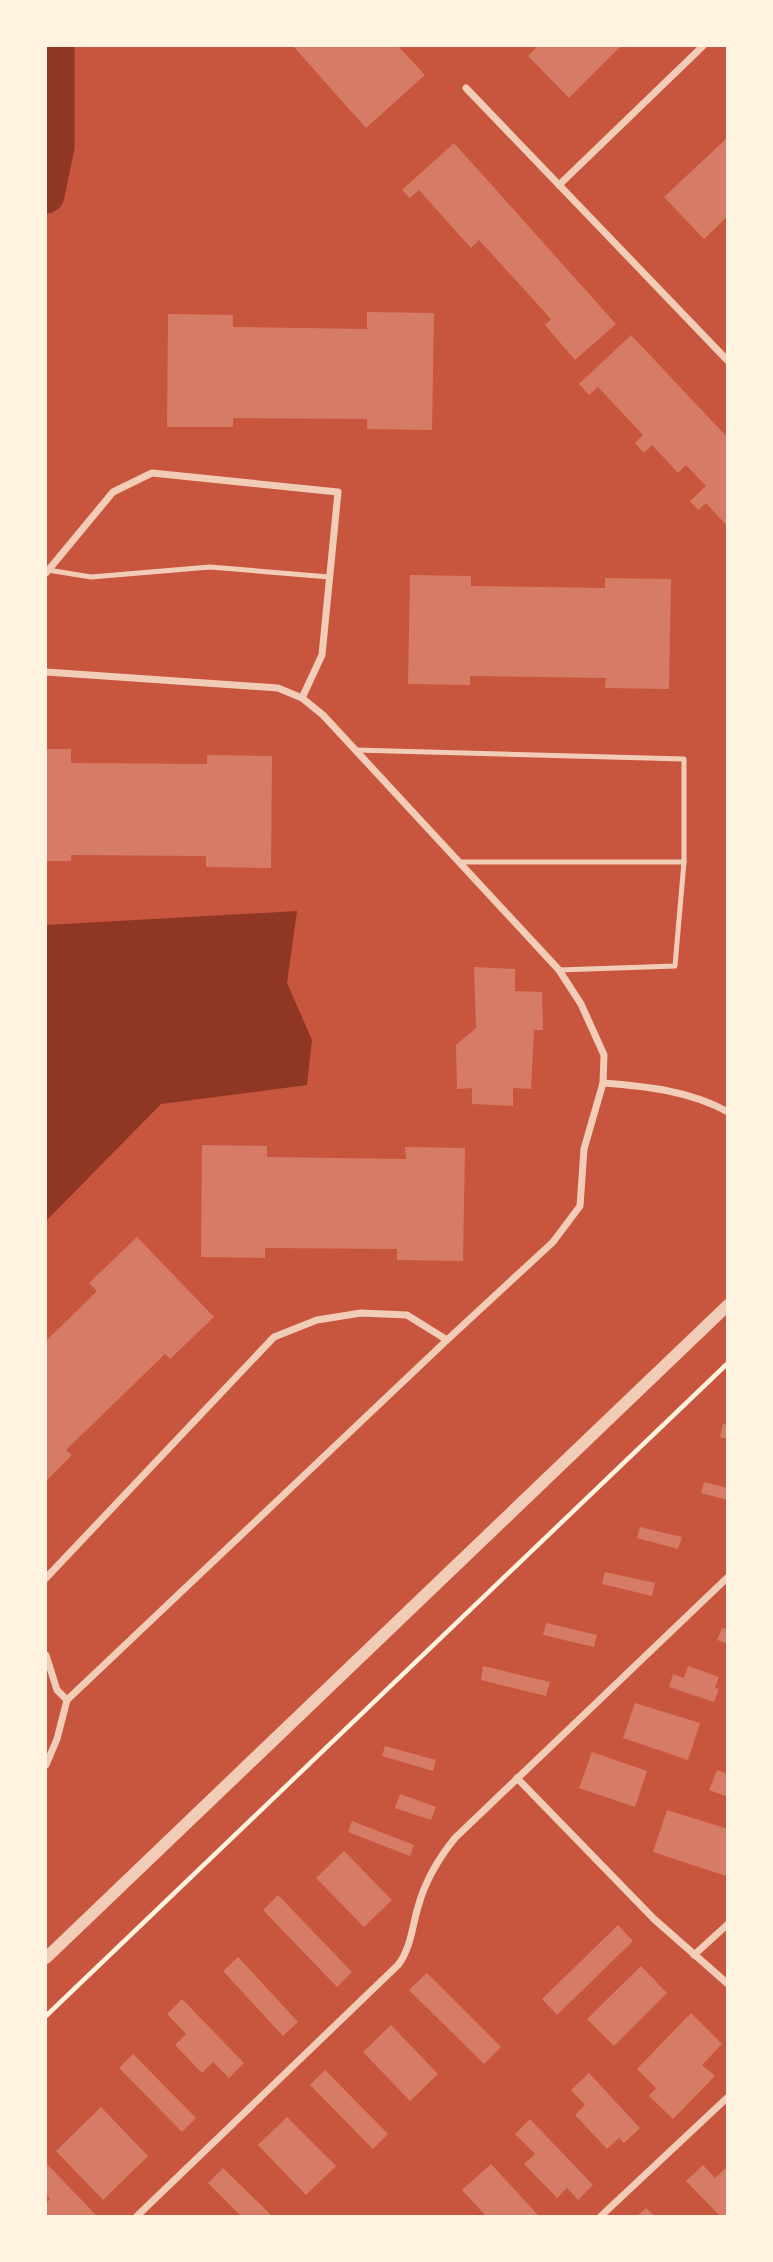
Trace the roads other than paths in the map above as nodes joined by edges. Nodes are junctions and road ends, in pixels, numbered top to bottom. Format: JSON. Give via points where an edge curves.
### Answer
{"nodes":[{"id":1,"x":703,"y":46,"type":"edge"},
{"id":2,"x":466,"y":88,"type":"dead end"},
{"id":3,"x":559,"y":185,"type":"junction"},
{"id":4,"x":727,"y":361,"type":"edge"},
{"id":5,"x":47,"y":572,"type":"edge"},
{"id":6,"x":329,"y":578,"type":"junction"},
{"id":7,"x":46,"y":672,"type":"edge"},
{"id":8,"x":302,"y":698,"type":"junction"},
{"id":9,"x":355,"y":750,"type":"junction"},
{"id":10,"x":459,"y":862,"type":"junction"},
{"id":11,"x":684,"y":862,"type":"junction"},
{"id":12,"x":559,"y":970,"type":"junction"},
{"id":13,"x":603,"y":1083,"type":"junction"},
{"id":14,"x":727,"y":1112,"type":"edge"},
{"id":15,"x":727,"y":1305,"type":"edge"},
{"id":16,"x":447,"y":1340,"type":"junction"},
{"id":17,"x":727,"y":1577,"type":"edge"},
{"id":18,"x":46,"y":1578,"type":"edge"},
{"id":19,"x":46,"y":1655,"type":"edge"},
{"id":20,"x":67,"y":1700,"type":"junction"},
{"id":21,"x":46,"y":1765,"type":"edge"},
{"id":22,"x":517,"y":1778,"type":"junction"},
{"id":23,"x":727,"y":1923,"type":"edge"},
{"id":24,"x":694,"y":1955,"type":"junction"},
{"id":25,"x":46,"y":1958,"type":"edge"},
{"id":26,"x":727,"y":1984,"type":"edge"},
{"id":27,"x":727,"y":2097,"type":"edge"},
{"id":28,"x":137,"y":2217,"type":"edge"},
{"id":29,"x":601,"y":2217,"type":"edge"}],
"edges":[{"from":1,"to":3,"type":"street"},
{"from":2,"to":3,"type":"street"},
{"from":3,"to":4,"type":"street"},
{"from":5,"to":6,"type":"lane","via":[[91,577],[210,567]]},
{"from":5,"to":6,"type":"street","via":[[113,492],[152,473],[338,492]]},
{"from":6,"to":8,"type":"street","via":[[321,655]]},
{"from":7,"to":8,"type":"street","via":[[278,688]]},
{"from":8,"to":9,"type":"street"},
{"from":9,"to":10,"type":"street"},
{"from":9,"to":11,"type":"lane","via":[[684,759]]},
{"from":10,"to":11,"type":"lane"},
{"from":10,"to":12,"type":"street"},
{"from":11,"to":12,"type":"lane","via":[[675,966]]},
{"from":12,"to":13,"type":"street","via":[[581,1004],[604,1055]]},
{"from":13,"to":14,"type":"street","via":[[709,1101]]},
{"from":13,"to":16,"type":"street","via":[[584,1149],[580,1206],[553,1242]]},
{"from":15,"to":25,"type":"street"},
{"from":16,"to":18,"type":"street","via":[[407,1315],[361,1314],[317,1320],[274,1337]]},
{"from":16,"to":20,"type":"street"},
{"from":17,"to":22,"type":"street"},
{"from":19,"to":20,"type":"street","via":[[57,1690]]},
{"from":20,"to":21,"type":"street"},
{"from":22,"to":24,"type":"street"},
{"from":22,"to":28,"type":"street","via":[[440,1857],[422,1893],[408,1949],[398,1965]]},
{"from":23,"to":24,"type":"street"},
{"from":24,"to":26,"type":"street"},
{"from":27,"to":29,"type":"street"}]}
